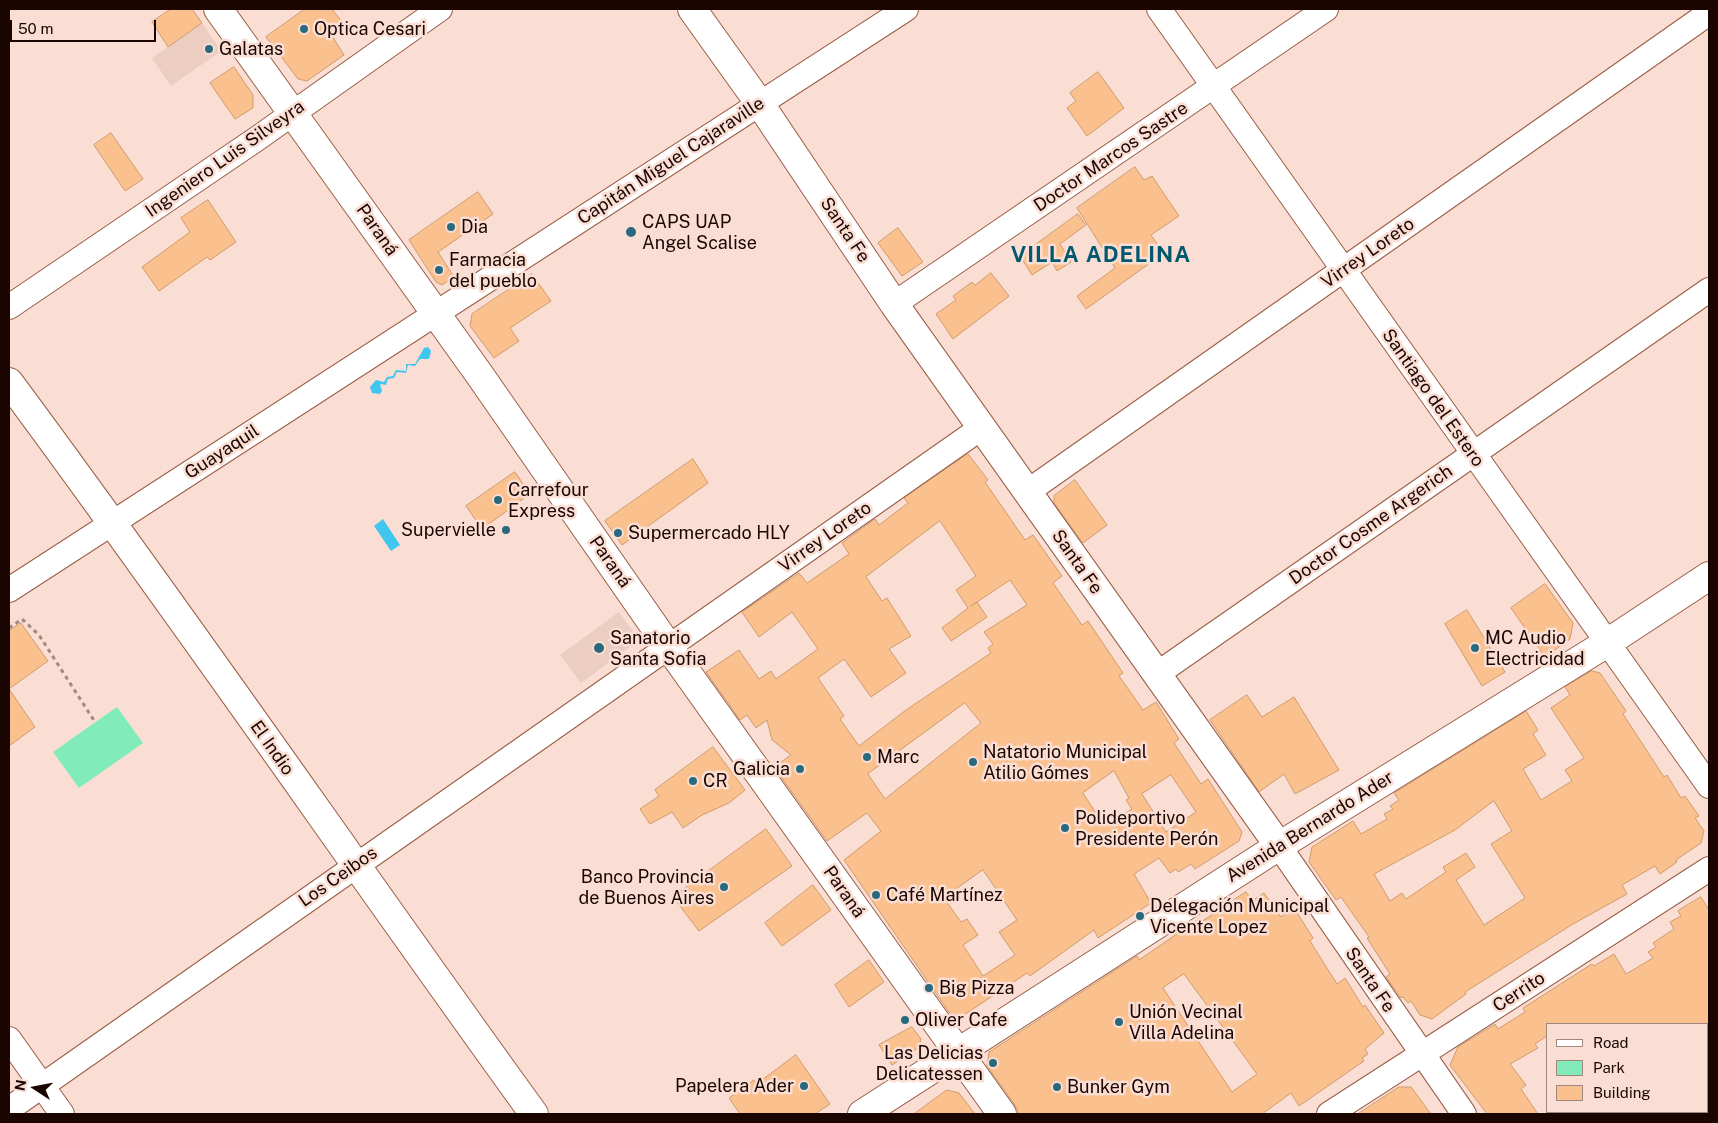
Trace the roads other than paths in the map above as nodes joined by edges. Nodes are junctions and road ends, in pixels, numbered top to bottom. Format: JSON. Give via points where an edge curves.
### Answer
{"nodes":[{"id":1,"x":218,"y":9,"type":"edge"},
{"id":2,"x":440,"y":9,"type":"edge"},
{"id":3,"x":692,"y":9,"type":"edge"},
{"id":4,"x":906,"y":9,"type":"edge"},
{"id":5,"x":1159,"y":9,"type":"edge"},
{"id":6,"x":1326,"y":9,"type":"edge"},
{"id":7,"x":1709,"y":14,"type":"edge"},
{"id":8,"x":1214,"y":87,"type":"junction"},
{"id":9,"x":760,"y":104,"type":"junction"},
{"id":10,"x":294,"y":113,"type":"junction"},
{"id":11,"x":1344,"y":270,"type":"junction"},
{"id":12,"x":1709,"y":290,"type":"edge"},
{"id":13,"x":894,"y":304,"type":"junction"},
{"id":14,"x":9,"y":307,"type":"edge"},
{"id":15,"x":435,"y":313,"type":"junction"},
{"id":16,"x":9,"y":382,"type":"edge"},
{"id":17,"x":981,"y":428,"type":"junction"},
{"id":18,"x":1473,"y":454,"type":"junction"},
{"id":19,"x":1027,"y":492,"type":"junction"},
{"id":20,"x":114,"y":523,"type":"junction"},
{"id":21,"x":1709,"y":576,"type":"edge"},
{"id":22,"x":9,"y":590,"type":"edge"},
{"id":23,"x":1607,"y":643,"type":"junction"},
{"id":24,"x":668,"y":646,"type":"junction"},
{"id":25,"x":1157,"y":674,"type":"junction"},
{"id":26,"x":1709,"y":786,"type":"edge"},
{"id":27,"x":1279,"y":846,"type":"junction"},
{"id":28,"x":355,"y":866,"type":"junction"},
{"id":29,"x":1709,"y":869,"type":"edge"},
{"id":30,"x":9,"y":1039,"type":"edge"},
{"id":31,"x":958,"y":1052,"type":"junction"},
{"id":32,"x":1422,"y":1055,"type":"junction"},
{"id":33,"x":42,"y":1086,"type":"junction"},
{"id":34,"x":9,"y":1109,"type":"edge"},
{"id":35,"x":62,"y":1114,"type":"edge"},
{"id":36,"x":534,"y":1114,"type":"edge"},
{"id":37,"x":862,"y":1114,"type":"edge"},
{"id":38,"x":1002,"y":1114,"type":"edge"},
{"id":39,"x":1329,"y":1114,"type":"edge"},
{"id":40,"x":1464,"y":1114,"type":"edge"}],
"edges":[{"from":1,"to":10,"type":"street","name":"Paraná"},
{"from":2,"to":10,"type":"street","name":"Ingeniero Luis Silveyra"},
{"from":3,"to":9,"type":"street","name":"Santa Fe"},
{"from":4,"to":9,"type":"street","name":"Capitán Miguel Cajaraville"},
{"from":5,"to":8,"type":"street","name":"Santiago del Estero"},
{"from":6,"to":8,"type":"street","name":"Doctor Marcos Sastre"},
{"from":7,"to":11,"type":"street","name":"Virrey Loreto"},
{"from":8,"to":11,"type":"street","name":"Santiago del Estero"},
{"from":8,"to":13,"type":"street","name":"Doctor Marcos Sastre"},
{"from":9,"to":13,"type":"street","name":"Santa Fe"},
{"from":9,"to":15,"type":"street","name":"Capitán Miguel Cajaraville"},
{"from":10,"to":14,"type":"street","name":"Ingeniero Luis Silveyra"},
{"from":10,"to":15,"type":"street","name":"Paraná"},
{"from":11,"to":18,"type":"street","name":"Santiago del Estero"},
{"from":11,"to":19,"type":"street","name":"Virrey Loreto"},
{"from":12,"to":18,"type":"street","name":"Doctor Cosme Argerich"},
{"from":13,"to":17,"type":"street","name":"Santa Fe"},
{"from":15,"to":20,"type":"street","name":"Guayaquil"},
{"from":15,"to":24,"type":"street","name":"Paraná"},
{"from":16,"to":20,"type":"street","name":"El Indio"},
{"from":17,"to":19,"type":"street","name":"Santa Fe"},
{"from":17,"to":24,"type":"street","name":"Virrey Loreto"},
{"from":18,"to":23,"type":"street","name":"Santiago del Estero"},
{"from":18,"to":25,"type":"street","name":"Doctor Cosme Argerich"},
{"from":19,"to":25,"type":"street","name":"Santa Fe"},
{"from":20,"to":22,"type":"street","name":"Guayaquil"},
{"from":20,"to":28,"type":"street","name":"El Indio"},
{"from":21,"to":23,"type":"street","name":"Avenida Bernardo Ader"},
{"from":23,"to":26,"type":"street","name":"Santiago del Estero"},
{"from":23,"to":27,"type":"street","name":"Avenida Bernardo Ader"},
{"from":24,"to":28,"type":"street","name":"Los Ceibos"},
{"from":24,"to":31,"type":"street","name":"Paraná"},
{"from":25,"to":27,"type":"street","name":"Santa Fe"},
{"from":27,"to":31,"type":"street","name":"Avenida Bernardo Ader"},
{"from":27,"to":32,"type":"street","name":"Santa Fe"},
{"from":28,"to":33,"type":"street","name":"Los Ceibos"},
{"from":28,"to":36,"type":"street","name":"El Indio"},
{"from":29,"to":32,"type":"street","name":"Cerrito"},
{"from":30,"to":33,"type":"street"},
{"from":31,"to":37,"type":"street","name":"Avenida Bernardo Ader"},
{"from":31,"to":38,"type":"street","name":"Paraná"},
{"from":32,"to":39,"type":"street","name":"Cerrito"},
{"from":32,"to":40,"type":"street","name":"Santa Fe"},
{"from":33,"to":34,"type":"street","name":"Los Ceibos"},
{"from":33,"to":35,"type":"street"}]}
